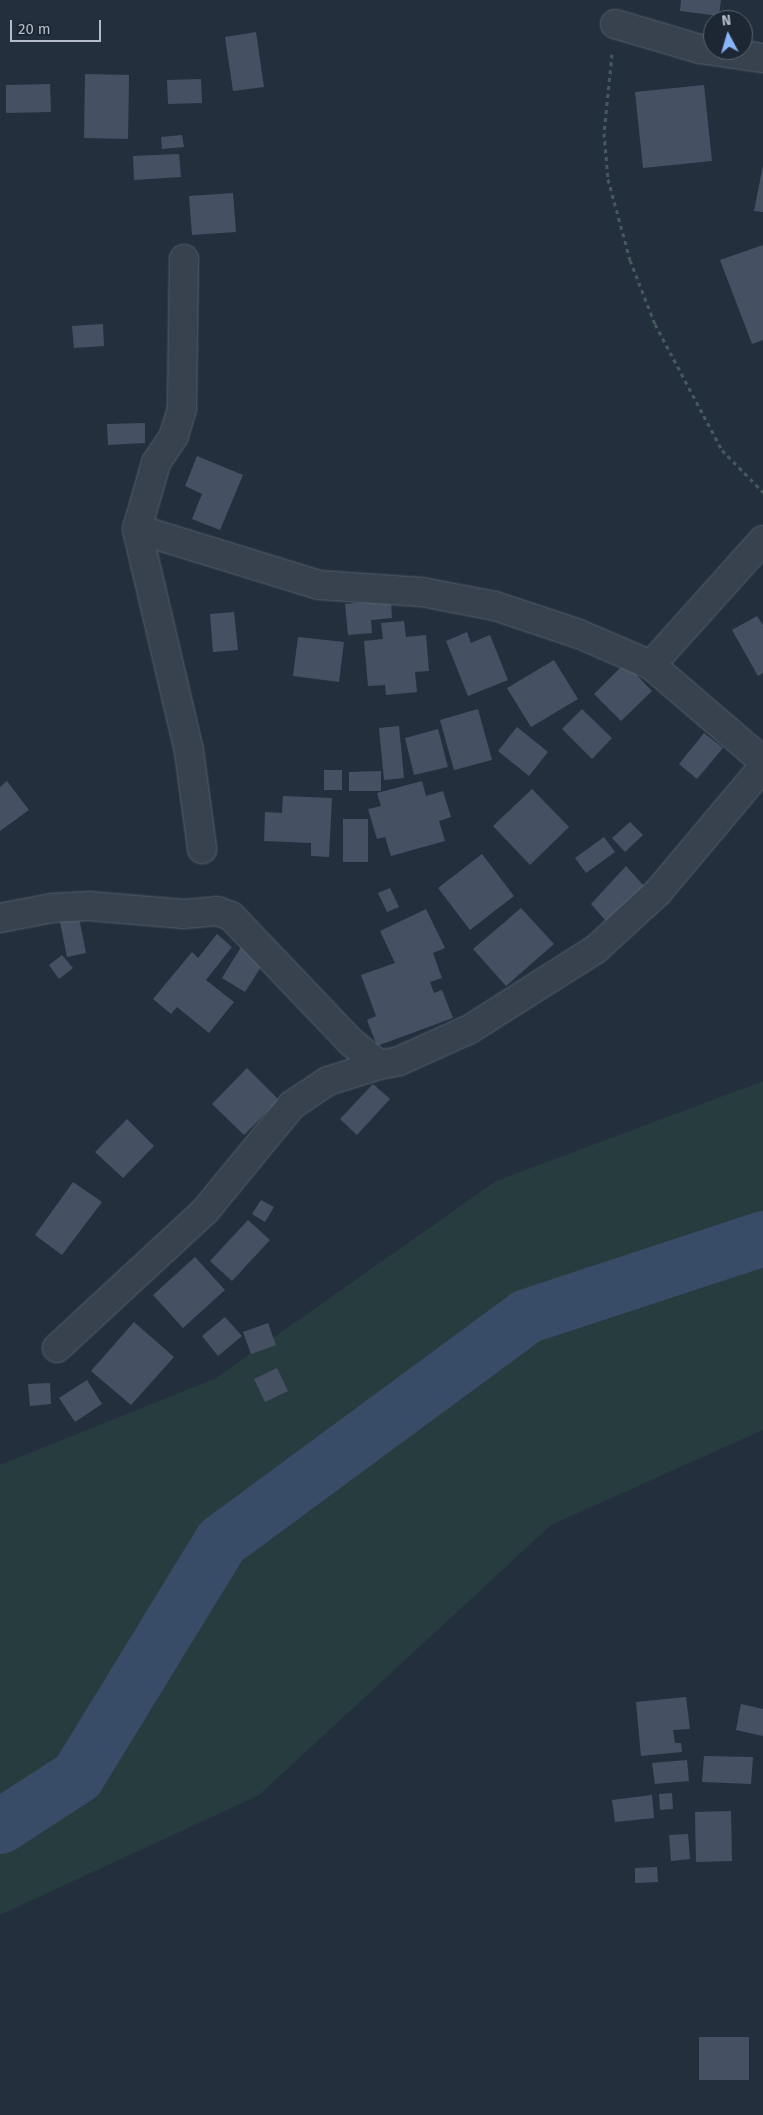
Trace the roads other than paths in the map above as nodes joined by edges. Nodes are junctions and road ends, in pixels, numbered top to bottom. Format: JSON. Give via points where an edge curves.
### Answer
{"nodes":[{"id":1,"x":615,"y":24,"type":"road end"},
{"id":2,"x":763,"y":58,"type":"edge"},
{"id":3,"x":184,"y":259,"type":"dead end"},
{"id":4,"x":137,"y":529,"type":"junction"},
{"id":5,"x":763,"y":540,"type":"edge"},
{"id":6,"x":651,"y":665,"type":"junction"},
{"id":7,"x":763,"y":761,"type":"edge"},
{"id":8,"x":763,"y":767,"type":"edge"},
{"id":9,"x":202,"y":849,"type":"dead end"},
{"id":10,"x":0,"y":918,"type":"edge"},
{"id":11,"x":379,"y":1065,"type":"junction"},
{"id":12,"x":57,"y":1348,"type":"dead end"}],
"edges":[{"from":1,"to":2,"type":"street","via":[[700,49]]},
{"from":3,"to":4,"type":"street","via":[[182,409],[174,436],[156,463]]},
{"from":4,"to":6,"type":"street","via":[[319,585],[422,592],[495,606],[579,634]]},
{"from":4,"to":9,"type":"street","via":[[189,750]]},
{"from":5,"to":6,"type":"street"},
{"from":6,"to":7,"type":"street"},
{"from":8,"to":11,"type":"street","via":[[658,892],[596,949],[470,1029],[400,1061]]},
{"from":10,"to":11,"type":"street","via":[[52,908],[90,906],[184,914],[217,911],[231,916],[351,1042]]},
{"from":11,"to":12,"type":"street","via":[[328,1081],[292,1104],[205,1211]]}]}
